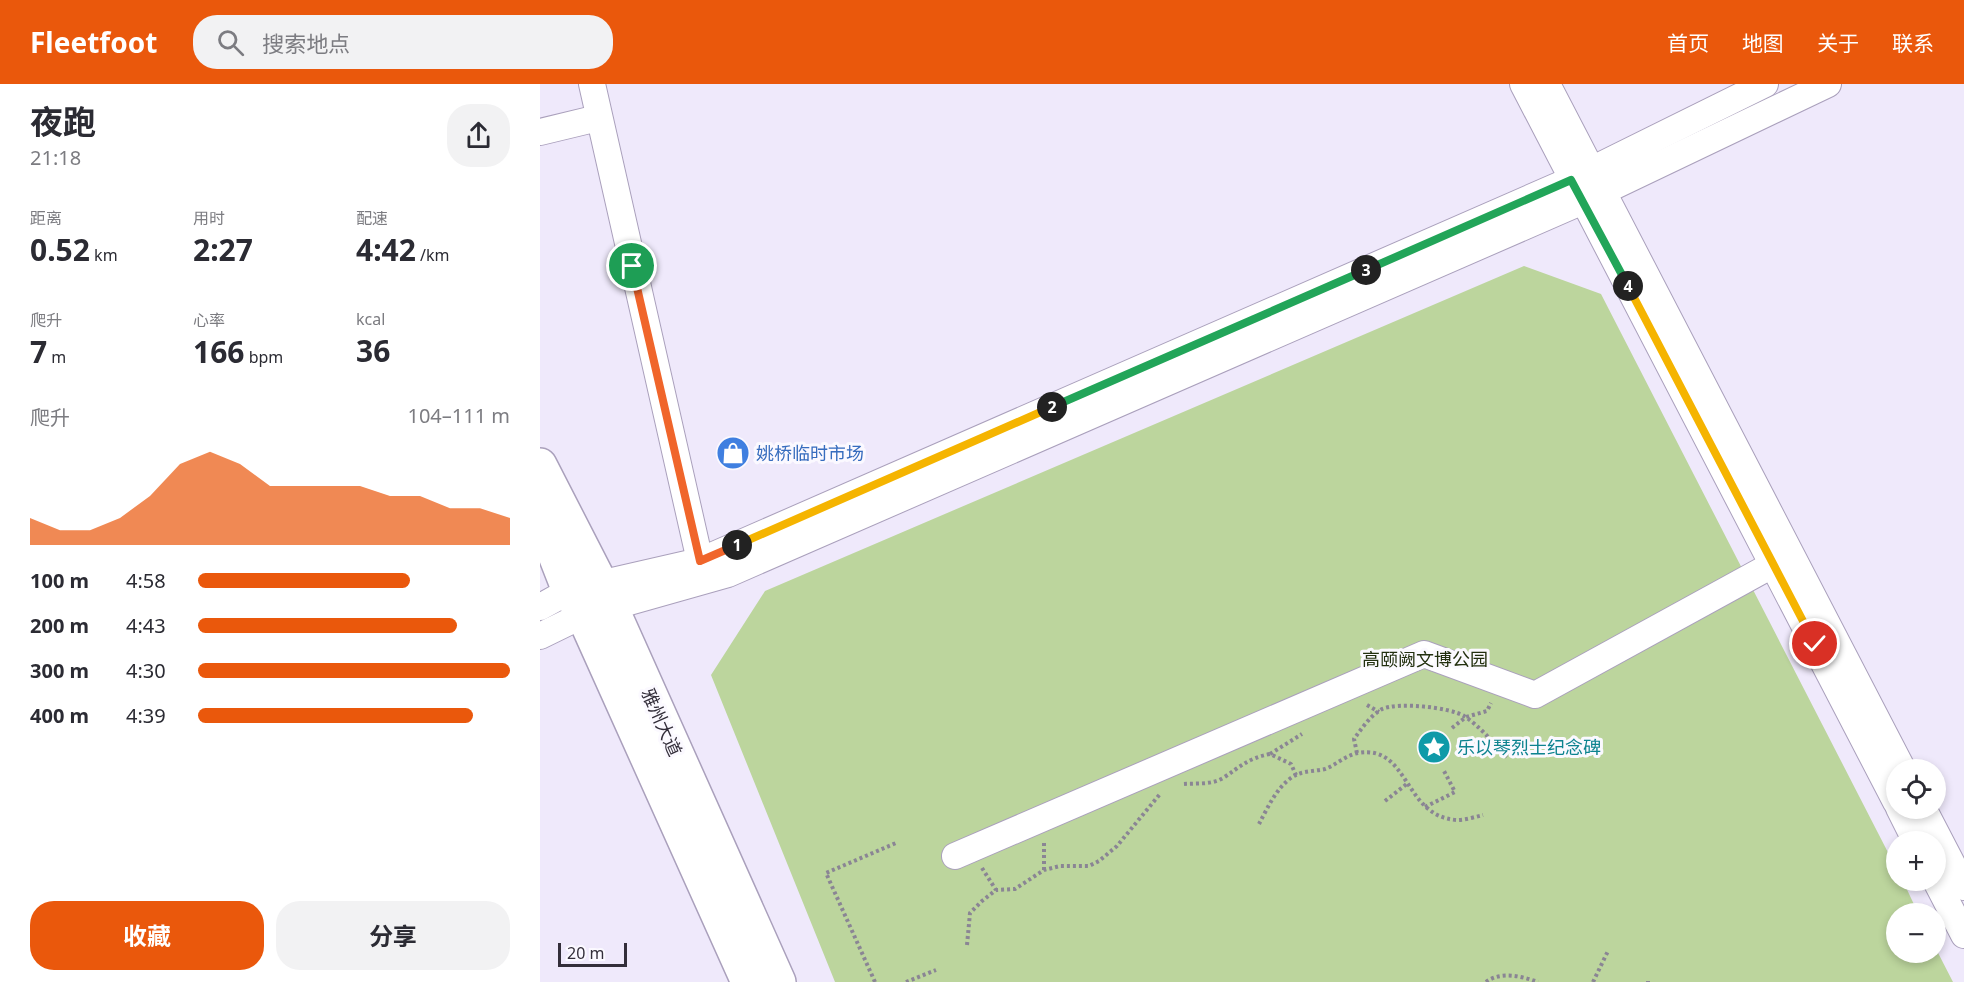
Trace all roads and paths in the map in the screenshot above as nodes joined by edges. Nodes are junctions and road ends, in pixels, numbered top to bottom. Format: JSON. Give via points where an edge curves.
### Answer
{"nodes":[{"id":1,"x":592,"y":84,"type":"edge"},
{"id":2,"x":1523,"y":84,"type":"edge"},
{"id":3,"x":1547,"y":84,"type":"edge"},
{"id":4,"x":1766,"y":84,"type":"edge"},
{"id":5,"x":1828,"y":84,"type":"edge"},
{"id":6,"x":598,"y":118,"type":"junction"},
{"id":7,"x":540,"y":132,"type":"edge"},
{"id":8,"x":1587,"y":185,"type":"junction"},
{"id":9,"x":540,"y":465,"type":"edge"},
{"id":10,"x":540,"y":517,"type":"edge"},
{"id":11,"x":700,"y":561,"type":"junction"},
{"id":12,"x":1774,"y":564,"type":"junction"},
{"id":13,"x":591,"y":599,"type":"junction"},
{"id":14,"x":540,"y":607,"type":"edge"},
{"id":15,"x":540,"y":636,"type":"edge"},
{"id":16,"x":1466,"y":717,"type":"junction"},
{"id":17,"x":1452,"y":728,"type":"dead end"},
{"id":18,"x":1357,"y":753,"type":"junction"},
{"id":19,"x":1507,"y":757,"type":"dead end"},
{"id":20,"x":1897,"y":759,"type":"edge"},
{"id":21,"x":1444,"y":771,"type":"dead end"},
{"id":22,"x":1296,"y":775,"type":"junction"},
{"id":23,"x":1886,"y":782,"type":"edge"},
{"id":24,"x":1408,"y":783,"type":"junction"},
{"id":25,"x":1175,"y":785,"type":"dead end"},
{"id":26,"x":1162,"y":792,"type":"dead end"},
{"id":27,"x":1385,"y":801,"type":"dead end"},
{"id":28,"x":1425,"y":807,"type":"junction"},
{"id":29,"x":1484,"y":815,"type":"dead end"},
{"id":30,"x":1929,"y":819,"type":"edge"},
{"id":31,"x":1259,"y":824,"type":"dead end"},
{"id":32,"x":896,"y":843,"type":"dead end"},
{"id":33,"x":955,"y":856,"type":"dead end"},
{"id":34,"x":1964,"y":887,"type":"edge"},
{"id":35,"x":1941,"y":891,"type":"edge"},
{"id":36,"x":1964,"y":935,"type":"edge"},
{"id":37,"x":967,"y":945,"type":"dead end"},
{"id":38,"x":1608,"y":951,"type":"dead end"},
{"id":39,"x":936,"y":970,"type":"dead end"},
{"id":40,"x":748,"y":982,"type":"edge"},
{"id":41,"x":779,"y":982,"type":"edge"},
{"id":42,"x":875,"y":982,"type":"edge"},
{"id":43,"x":906,"y":982,"type":"edge"},
{"id":44,"x":1486,"y":982,"type":"edge"},
{"id":45,"x":1538,"y":982,"type":"edge"},
{"id":46,"x":1593,"y":982,"type":"edge"}],
"edges":[{"from":1,"to":6,"type":"street"},
{"from":2,"to":8,"type":"street"},
{"from":3,"to":8,"type":"street"},
{"from":4,"to":8,"type":"street"},
{"from":5,"to":8,"type":"street"},
{"from":6,"to":7,"type":"street"},
{"from":6,"to":11,"type":"street"},
{"from":8,"to":11,"type":"street"},
{"from":8,"to":12,"type":"street"},
{"from":8,"to":13,"type":"street","via":[[728,574]]},
{"from":8,"to":20,"type":"street"},
{"from":9,"to":13,"type":"main road","name":"雅州大道"},
{"from":10,"to":13,"type":"main road","name":"雅州大道"},
{"from":11,"to":13,"type":"street"},
{"from":12,"to":23,"type":"street"},
{"from":12,"to":33,"type":"street","via":[[1535,695],[1424,654]]},
{"from":13,"to":14,"type":"street"},
{"from":13,"to":15,"type":"street"},
{"from":13,"to":40,"type":"main road","name":"雅州大道"},
{"from":13,"to":41,"type":"main road","name":"雅州大道"},
{"from":16,"to":17,"type":"path"},
{"from":16,"to":18,"type":"path","via":[[1439,708],[1383,709],[1364,723],[1354,739]]},
{"from":16,"to":19,"type":"path"},
{"from":18,"to":22,"type":"path","via":[[1325,768]]},
{"from":18,"to":24,"type":"path","via":[[1378,754],[1391,762]]},
{"from":21,"to":28,"type":"path","via":[[1455,792]]},
{"from":22,"to":25,"type":"path","via":[[1290,764],[1270,754],[1238,765],[1222,779]]},
{"from":22,"to":31,"type":"path","via":[[1272,800]]},
{"from":24,"to":27,"type":"path"},
{"from":24,"to":28,"type":"path","via":[[1412,794]]},
{"from":26,"to":37,"type":"path","via":[[1117,846],[1099,861],[1089,866],[1044,870],[1015,889],[996,890],[970,914]]},
{"from":28,"to":29,"type":"path","via":[[1434,814],[1457,820]]},
{"from":30,"to":34,"type":"street"},
{"from":32,"to":42,"type":"path","via":[[826,873]]},
{"from":35,"to":36,"type":"street"},
{"from":38,"to":46,"type":"path"},
{"from":39,"to":43,"type":"path"},
{"from":44,"to":45,"type":"path","via":[[1493,976],[1516,976]]}]}
